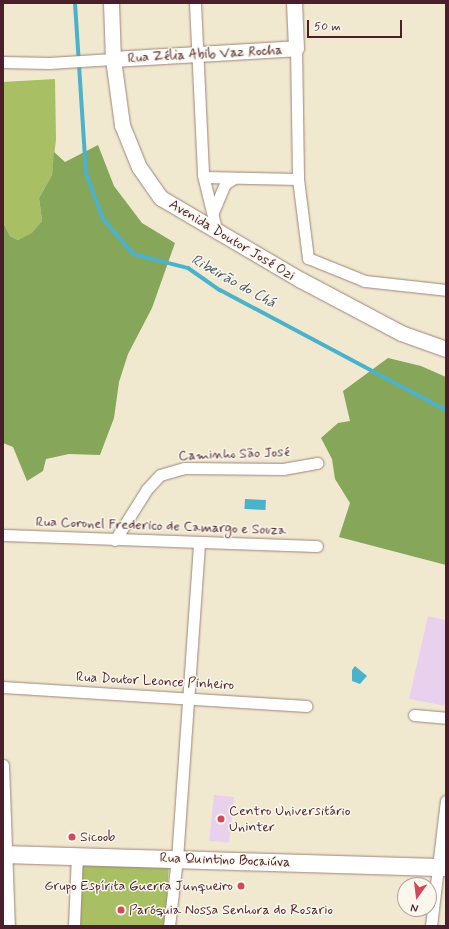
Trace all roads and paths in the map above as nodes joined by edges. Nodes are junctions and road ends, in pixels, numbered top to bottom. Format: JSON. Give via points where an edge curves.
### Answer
{"nodes":[{"id":1,"x":111,"y":3,"type":"edge"},
{"id":2,"x":195,"y":3,"type":"edge"},
{"id":3,"x":294,"y":3,"type":"edge"},
{"id":4,"x":296,"y":48,"type":"junction"},
{"id":5,"x":197,"y":55,"type":"junction"},
{"id":6,"x":113,"y":59,"type":"junction"},
{"id":7,"x":3,"y":62,"type":"edge"},
{"id":8,"x":204,"y":177,"type":"junction"},
{"id":9,"x":234,"y":178,"type":"junction"},
{"id":10,"x":298,"y":179,"type":"junction"},
{"id":11,"x":213,"y":213,"type":"junction"},
{"id":12,"x":217,"y":233,"type":"junction"},
{"id":13,"x":446,"y":290,"type":"edge"},
{"id":14,"x":402,"y":332,"type":"junction"},
{"id":15,"x":446,"y":338,"type":"edge"},
{"id":16,"x":446,"y":349,"type":"edge"},
{"id":17,"x":317,"y":463,"type":"dead end"},
{"id":18,"x":3,"y":535,"type":"edge"},
{"id":19,"x":115,"y":540,"type":"junction"},
{"id":20,"x":199,"y":543,"type":"junction"},
{"id":21,"x":317,"y":546,"type":"dead end"},
{"id":22,"x":3,"y":687,"type":"edge"},
{"id":23,"x":188,"y":697,"type":"junction"},
{"id":24,"x":306,"y":706,"type":"dead end"},
{"id":25,"x":414,"y":715,"type":"dead end"},
{"id":26,"x":446,"y":718,"type":"edge"},
{"id":27,"x":3,"y":765,"type":"edge"},
{"id":28,"x":446,"y":801,"type":"edge"},
{"id":29,"x":5,"y":854,"type":"edge"},
{"id":30,"x":77,"y":855,"type":"junction"},
{"id":31,"x":177,"y":859,"type":"junction"},
{"id":32,"x":442,"y":867,"type":"edge"},
{"id":33,"x":9,"y":926,"type":"edge"},
{"id":34,"x":74,"y":926,"type":"edge"},
{"id":35,"x":169,"y":926,"type":"edge"},
{"id":36,"x":431,"y":926,"type":"edge"}],
"edges":[{"from":1,"to":6,"type":"main road","name":"Avenida Doutor José Ozi"},
{"from":2,"to":5,"type":"street"},
{"from":3,"to":4,"type":"main road"},
{"from":4,"to":5,"type":"main road","name":"Rua Zélia Abib Vaz Rocha"},
{"from":4,"to":10,"type":"street"},
{"from":5,"to":6,"type":"main road","name":"Rua Zélia Abib Vaz Rocha"},
{"from":5,"to":8,"type":"street"},
{"from":6,"to":7,"type":"street","via":[[49,63]]},
{"from":6,"to":12,"type":"main road","name":"Avenida Doutor José Ozi","via":[[122,125],[139,167],[161,198]]},
{"from":8,"to":9,"type":"street"},
{"from":8,"to":11,"type":"street"},
{"from":9,"to":10,"type":"street"},
{"from":9,"to":11,"type":"street","via":[[225,184]]},
{"from":10,"to":13,"type":"street","via":[[308,258],[324,267],[365,281]]},
{"from":11,"to":12,"type":"street"},
{"from":12,"to":14,"type":"main road","name":"Avenida Doutor José Ozi"},
{"from":14,"to":15,"type":"main road","name":"Avenida Doutor José Ozi"},
{"from":14,"to":16,"type":"main road","name":"Avenida Doutor José Ozi"},
{"from":17,"to":19,"type":"street","name":"Caminho São José","via":[[283,469],[184,468],[160,475],[147,489]]},
{"from":18,"to":19,"type":"street","name":"Rua Coronel Frederico de Camargo e Souza"},
{"from":19,"to":20,"type":"street","name":"Rua Coronel Frederico de Camargo e Souza"},
{"from":20,"to":21,"type":"street","name":"Rua Coronel Frederico de Camargo e Souza"},
{"from":20,"to":23,"type":"street"},
{"from":22,"to":23,"type":"street","name":"Rua Doutor Leonce Pinheiro"},
{"from":23,"to":24,"type":"street","name":"Rua Doutor Leonce Pinheiro"},
{"from":23,"to":31,"type":"street"},
{"from":25,"to":26,"type":"street"},
{"from":27,"to":29,"type":"street"},
{"from":28,"to":32,"type":"street"},
{"from":29,"to":30,"type":"main road","name":"Rua Quintino Bocaiúva"},
{"from":29,"to":33,"type":"street"},
{"from":30,"to":31,"type":"main road","name":"Rua Quintino Bocaiúva"},
{"from":30,"to":34,"type":"street"},
{"from":31,"to":32,"type":"main road","name":"Rua Quintino Bocaiúva"},
{"from":31,"to":35,"type":"street"},
{"from":32,"to":36,"type":"street"}]}
